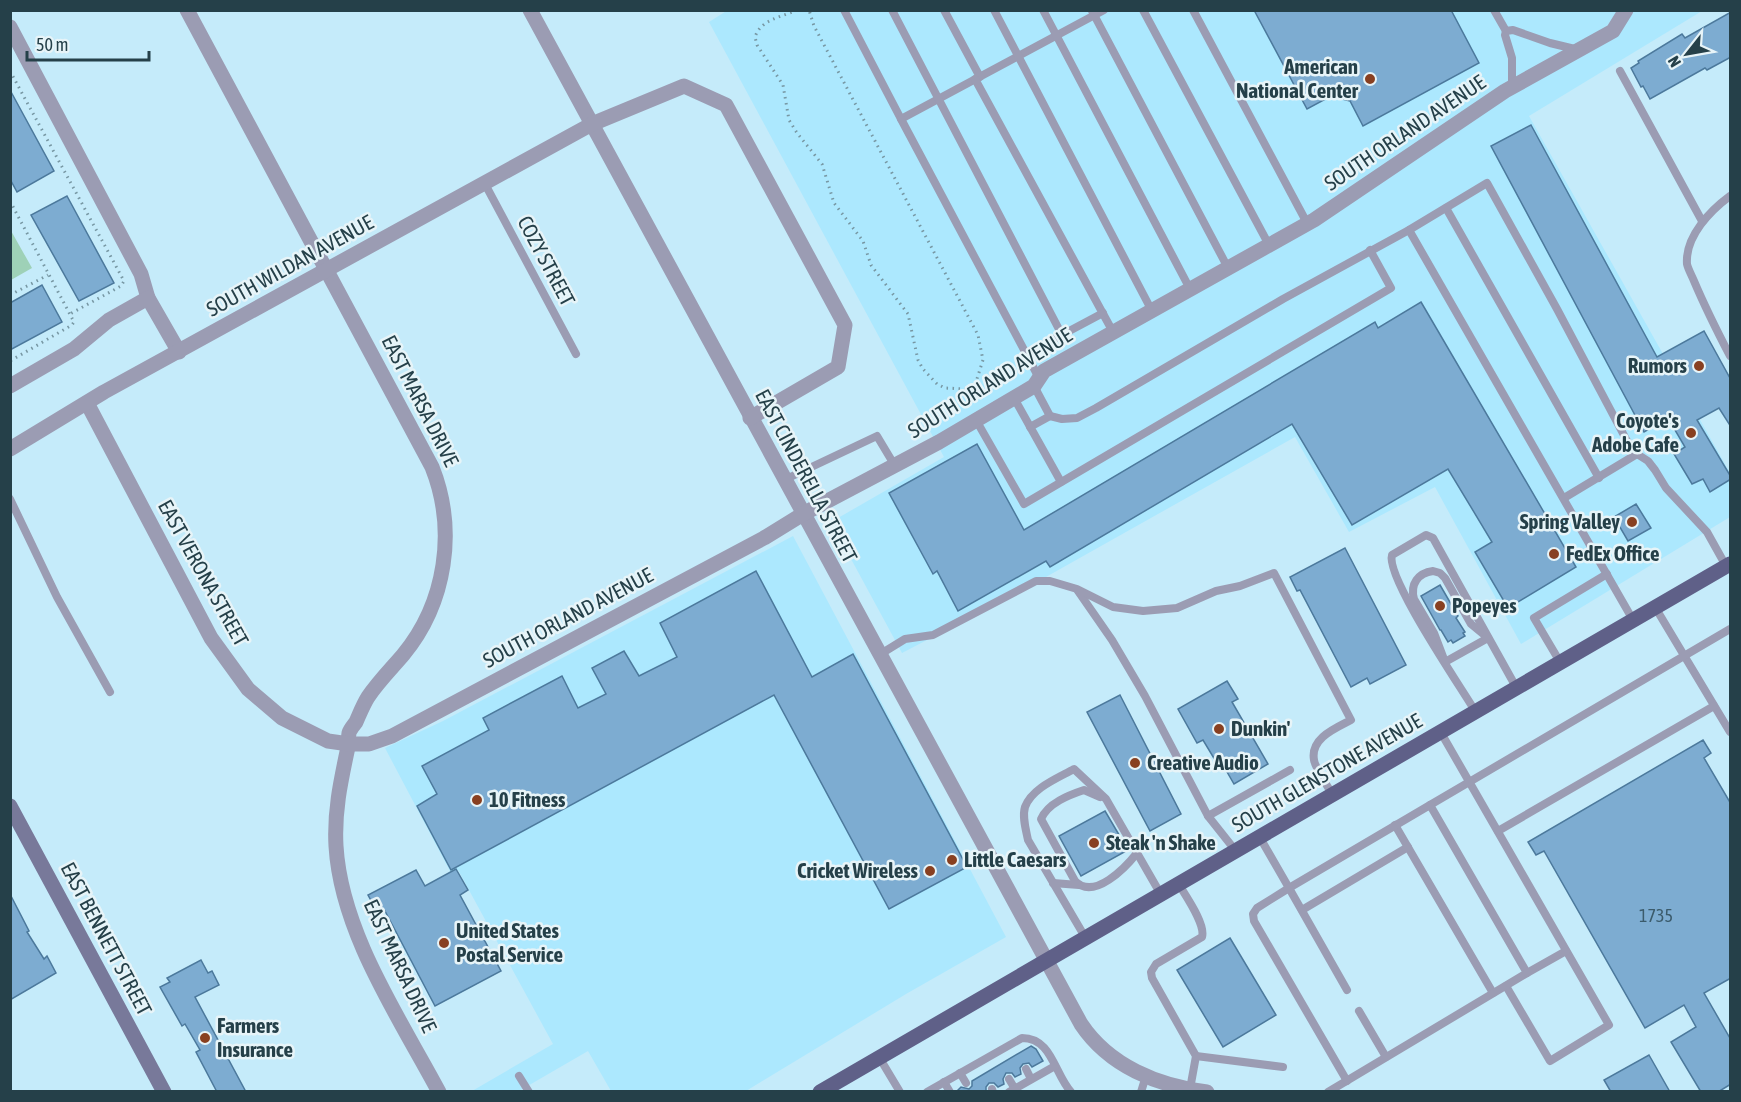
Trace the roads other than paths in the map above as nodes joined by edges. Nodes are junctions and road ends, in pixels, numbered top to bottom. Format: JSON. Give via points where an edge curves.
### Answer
{"nodes":[{"id":1,"x":187,"y":10,"type":"edge"},
{"id":2,"x":530,"y":10,"type":"edge"},
{"id":3,"x":844,"y":10,"type":"edge"},
{"id":4,"x":892,"y":10,"type":"edge"},
{"id":5,"x":944,"y":10,"type":"edge"},
{"id":6,"x":994,"y":10,"type":"edge"},
{"id":7,"x":1043,"y":10,"type":"edge"},
{"id":8,"x":1104,"y":10,"type":"edge"},
{"id":9,"x":1143,"y":10,"type":"edge"},
{"id":10,"x":1193,"y":10,"type":"edge"},
{"id":11,"x":1494,"y":10,"type":"edge"},
{"id":12,"x":1626,"y":10,"type":"edge"},
{"id":13,"x":1094,"y":13,"type":"edge"},
{"id":14,"x":10,"y":27,"type":"edge"},
{"id":15,"x":1506,"y":31,"type":"junction"},
{"id":16,"x":1057,"y":36,"type":"junction"},
{"id":17,"x":1579,"y":50,"type":"junction"},
{"id":18,"x":1018,"y":56,"type":"junction"},
{"id":19,"x":1620,"y":71,"type":"dead end"},
{"id":20,"x":978,"y":78,"type":"junction"},
{"id":21,"x":1512,"y":87,"type":"junction"},
{"id":22,"x":938,"y":99,"type":"junction"},
{"id":23,"x":901,"y":119,"type":"junction"},
{"id":24,"x":592,"y":124,"type":"junction"},
{"id":25,"x":485,"y":184,"type":"junction"},
{"id":26,"x":1731,"y":196,"type":"edge"},
{"id":27,"x":1446,"y":208,"type":"junction"},
{"id":28,"x":1702,"y":221,"type":"junction"},
{"id":29,"x":1307,"y":223,"type":"junction"},
{"id":30,"x":1409,"y":230,"type":"junction"},
{"id":31,"x":1269,"y":245,"type":"junction"},
{"id":32,"x":1370,"y":250,"type":"junction"},
{"id":33,"x":1228,"y":268,"type":"junction"},
{"id":34,"x":327,"y":270,"type":"junction"},
{"id":35,"x":1190,"y":289,"type":"junction"},
{"id":36,"x":148,"y":298,"type":"junction"},
{"id":37,"x":1152,"y":311,"type":"junction"},
{"id":38,"x":1103,"y":312,"type":"junction"},
{"id":39,"x":1113,"y":332,"type":"junction"},
{"id":40,"x":1062,"y":334,"type":"junction"},
{"id":41,"x":179,"y":352,"type":"junction"},
{"id":42,"x":576,"y":354,"type":"dead end"},
{"id":43,"x":1026,"y":354,"type":"junction"},
{"id":44,"x":1731,"y":356,"type":"edge"},
{"id":45,"x":1036,"y":382,"type":"junction"},
{"id":46,"x":10,"y":386,"type":"edge"},
{"id":47,"x":1014,"y":398,"type":"junction"},
{"id":48,"x":87,"y":403,"type":"junction"},
{"id":49,"x":1050,"y":416,"type":"junction"},
{"id":50,"x":750,"y":418,"type":"junction"},
{"id":51,"x":976,"y":420,"type":"junction"},
{"id":52,"x":1030,"y":427,"type":"junction"},
{"id":53,"x":10,"y":448,"type":"edge"},
{"id":54,"x":1637,"y":454,"type":"junction"},
{"id":55,"x":895,"y":466,"type":"junction"},
{"id":56,"x":1599,"y":478,"type":"junction"},
{"id":57,"x":784,"y":480,"type":"junction"},
{"id":58,"x":1061,"y":482,"type":"junction"},
{"id":59,"x":1564,"y":498,"type":"junction"},
{"id":60,"x":10,"y":499,"type":"edge"},
{"id":61,"x":802,"y":514,"type":"junction"},
{"id":62,"x":1728,"y":565,"type":"edge"},
{"id":63,"x":1607,"y":574,"type":"junction"},
{"id":64,"x":1077,"y":589,"type":"junction"},
{"id":65,"x":1655,"y":607,"type":"junction"},
{"id":66,"x":1634,"y":620,"type":"junction"},
{"id":67,"x":1731,"y":629,"type":"edge"},
{"id":68,"x":1488,"y":638,"type":"junction"},
{"id":69,"x":879,"y":655,"type":"junction"},
{"id":70,"x":1683,"y":656,"type":"junction"},
{"id":71,"x":1445,"y":662,"type":"junction"},
{"id":72,"x":1560,"y":662,"type":"junction"},
{"id":73,"x":1516,"y":687,"type":"junction"},
{"id":74,"x":110,"y":692,"type":"dead end"},
{"id":75,"x":1713,"y":706,"type":"junction"},
{"id":76,"x":1475,"y":711,"type":"junction"},
{"id":77,"x":1440,"y":731,"type":"junction"},
{"id":78,"x":1731,"y":732,"type":"edge"},
{"id":79,"x":349,"y":744,"type":"junction"},
{"id":80,"x":1290,"y":770,"type":"dead end"},
{"id":81,"x":1469,"y":781,"type":"junction"},
{"id":82,"x":1332,"y":794,"type":"junction"},
{"id":83,"x":1106,"y":800,"type":"junction"},
{"id":84,"x":1430,"y":805,"type":"junction"},
{"id":85,"x":10,"y":806,"type":"edge"},
{"id":86,"x":1208,"y":816,"type":"junction"},
{"id":87,"x":1395,"y":825,"type":"junction"},
{"id":88,"x":1498,"y":831,"type":"junction"},
{"id":89,"x":1259,"y":836,"type":"junction"},
{"id":90,"x":1408,"y":847,"type":"junction"},
{"id":91,"x":1234,"y":850,"type":"junction"},
{"id":92,"x":1137,"y":853,"type":"junction"},
{"id":93,"x":1053,"y":883,"type":"junction"},
{"id":94,"x":1178,"y":883,"type":"junction"},
{"id":95,"x":1079,"y":885,"type":"junction"},
{"id":96,"x":1289,"y":888,"type":"junction"},
{"id":97,"x":1160,"y":894,"type":"junction"},
{"id":98,"x":1302,"y":910,"type":"junction"},
{"id":99,"x":1085,"y":937,"type":"junction"},
{"id":100,"x":1566,"y":951,"type":"junction"},
{"id":101,"x":1044,"y":960,"type":"junction"},
{"id":102,"x":1527,"y":973,"type":"junction"},
{"id":103,"x":1506,"y":986,"type":"junction"},
{"id":104,"x":1347,"y":990,"type":"dead end"},
{"id":105,"x":1493,"y":993,"type":"junction"},
{"id":106,"x":1359,"y":1011,"type":"dead end"},
{"id":107,"x":1011,"y":1044,"type":"junction"},
{"id":108,"x":995,"y":1053,"type":"junction"},
{"id":109,"x":1017,"y":1054,"type":"dead end"},
{"id":110,"x":1196,"y":1056,"type":"junction"},
{"id":111,"x":879,"y":1057,"type":"junction"},
{"id":112,"x":1386,"y":1057,"type":"junction"},
{"id":113,"x":977,"y":1063,"type":"junction"},
{"id":114,"x":1000,"y":1063,"type":"dead end"},
{"id":115,"x":1055,"y":1066,"type":"junction"},
{"id":116,"x":1283,"y":1068,"type":"dead end"},
{"id":117,"x":1026,"y":1069,"type":"dead end"},
{"id":118,"x":960,"y":1073,"type":"junction"},
{"id":119,"x":983,"y":1074,"type":"dead end"},
{"id":120,"x":519,"y":1076,"type":"dead end"},
{"id":121,"x":1146,"y":1076,"type":"junction"},
{"id":122,"x":1009,"y":1079,"type":"dead end"},
{"id":123,"x":1031,"y":1079,"type":"junction"},
{"id":124,"x":1347,"y":1081,"type":"junction"},
{"id":125,"x":944,"y":1082,"type":"junction"},
{"id":126,"x":966,"y":1083,"type":"dead end"},
{"id":127,"x":1190,"y":1089,"type":"junction"},
{"id":128,"x":1012,"y":1090,"type":"edge"},
{"id":129,"x":164,"y":1092,"type":"edge"},
{"id":130,"x":439,"y":1092,"type":"edge"},
{"id":131,"x":529,"y":1092,"type":"edge"},
{"id":132,"x":820,"y":1092,"type":"edge"},
{"id":133,"x":900,"y":1092,"type":"edge"},
{"id":134,"x":927,"y":1092,"type":"edge"},
{"id":135,"x":950,"y":1092,"type":"edge"},
{"id":136,"x":1071,"y":1092,"type":"edge"},
{"id":137,"x":1141,"y":1092,"type":"edge"},
{"id":138,"x":1207,"y":1092,"type":"edge"},
{"id":139,"x":1328,"y":1092,"type":"edge"}],
"edges":[{"from":1,"to":34,"type":"street","name":"EAST MARSA DRIVE"},
{"from":2,"to":24,"type":"street","name":"EAST CINDERELLA STREET"},
{"from":3,"to":23,"type":"lane"},
{"from":4,"to":22,"type":"lane"},
{"from":5,"to":20,"type":"lane"},
{"from":6,"to":18,"type":"lane"},
{"from":7,"to":16,"type":"lane"},
{"from":8,"to":13,"type":"lane"},
{"from":9,"to":31,"type":"lane"},
{"from":10,"to":29,"type":"lane"},
{"from":11,"to":15,"type":"lane"},
{"from":12,"to":17,"type":"street","name":"SOUTH ORLAND AVENUE","via":[[1613,31]]},
{"from":13,"to":16,"type":"lane"},
{"from":13,"to":33,"type":"lane"},
{"from":14,"to":36,"type":"street","via":[[141,274]]},
{"from":15,"to":17,"type":"lane"},
{"from":15,"to":21,"type":"lane","via":[[1512,58]]},
{"from":16,"to":18,"type":"lane"},
{"from":16,"to":35,"type":"lane"},
{"from":17,"to":21,"type":"street","name":"SOUTH ORLAND AVENUE"},
{"from":18,"to":20,"type":"lane"},
{"from":18,"to":37,"type":"lane"},
{"from":19,"to":28,"type":"lane"},
{"from":20,"to":22,"type":"lane"},
{"from":20,"to":38,"type":"lane"},
{"from":21,"to":29,"type":"street","name":"SOUTH ORLAND AVENUE"},
{"from":22,"to":23,"type":"lane"},
{"from":22,"to":40,"type":"lane"},
{"from":23,"to":43,"type":"lane"},
{"from":24,"to":25,"type":"street","name":"SOUTH WILDAN AVENUE"},
{"from":24,"to":50,"type":"street","name":"EAST CINDERELLA STREET"},
{"from":24,"to":50,"type":"street","name":"SOUTH WILDAN AVENUE","via":[[684,86],[726,105],[845,325],[838,367]]},
{"from":25,"to":34,"type":"street","name":"SOUTH WILDAN AVENUE"},
{"from":25,"to":42,"type":"lane","name":"COZY STREET"},
{"from":26,"to":28,"type":"lane"},
{"from":27,"to":30,"type":"lane"},
{"from":27,"to":54,"type":"lane","via":[[1487,183]]},
{"from":27,"to":56,"type":"lane"},
{"from":28,"to":44,"type":"lane","via":[[1687,264]]},
{"from":29,"to":31,"type":"street","name":"SOUTH ORLAND AVENUE"},
{"from":30,"to":32,"type":"lane"},
{"from":30,"to":59,"type":"lane"},
{"from":31,"to":33,"type":"street","name":"SOUTH ORLAND AVENUE"},
{"from":32,"to":49,"type":"lane","via":[[1077,418]]},
{"from":32,"to":58,"type":"lane","via":[[1391,288]]},
{"from":33,"to":35,"type":"street","name":"SOUTH ORLAND AVENUE"},
{"from":34,"to":41,"type":"street","name":"SOUTH WILDAN AVENUE"},
{"from":34,"to":79,"type":"street","name":"EAST MARSA DRIVE","via":[[432,467],[443,499],[446,532],[435,603],[405,653],[367,699],[349,732]]},
{"from":35,"to":37,"type":"street","name":"SOUTH ORLAND AVENUE"},
{"from":36,"to":41,"type":"street"},
{"from":36,"to":46,"type":"street","via":[[109,320],[74,349]]},
{"from":37,"to":39,"type":"street","name":"SOUTH ORLAND AVENUE"},
{"from":38,"to":39,"type":"lane"},
{"from":38,"to":40,"type":"lane"},
{"from":39,"to":45,"type":"street","name":"SOUTH ORLAND AVENUE","via":[[1044,371]]},
{"from":40,"to":43,"type":"lane"},
{"from":41,"to":48,"type":"street","name":"SOUTH WILDAN AVENUE"},
{"from":43,"to":45,"type":"lane"},
{"from":45,"to":47,"type":"street","name":"SOUTH ORLAND AVENUE"},
{"from":45,"to":49,"type":"lane"},
{"from":47,"to":51,"type":"street","name":"SOUTH ORLAND AVENUE"},
{"from":47,"to":52,"type":"lane"},
{"from":48,"to":53,"type":"street","name":"SOUTH WILDAN AVENUE"},
{"from":48,"to":79,"type":"street","name":"EAST VERONA STREET","via":[[211,638],[248,689],[282,718],[319,738]]},
{"from":49,"to":52,"type":"lane"},
{"from":50,"to":57,"type":"street","name":"EAST CINDERELLA STREET"},
{"from":51,"to":55,"type":"street","name":"SOUTH ORLAND AVENUE"},
{"from":51,"to":58,"type":"lane","via":[[1024,504]]},
{"from":52,"to":58,"type":"lane"},
{"from":54,"to":56,"type":"lane"},
{"from":54,"to":62,"type":"lane","via":[[1648,461],[1665,488],[1707,532]]},
{"from":55,"to":57,"type":"lane","via":[[877,436]]},
{"from":55,"to":61,"type":"street","name":"SOUTH ORLAND AVENUE"},
{"from":56,"to":59,"type":"lane"},
{"from":57,"to":61,"type":"street","name":"EAST CINDERELLA STREET"},
{"from":59,"to":63,"type":"lane"},
{"from":60,"to":74,"type":"lane","via":[[57,597]]},
{"from":61,"to":69,"type":"street","name":"EAST CINDERELLA STREET"},
{"from":61,"to":79,"type":"street","name":"SOUTH ORLAND AVENUE","via":[[764,538],[392,736],[369,744]]},
{"from":62,"to":65,"type":"main road","name":"SOUTH GLENSTONE AVENUE"},
{"from":63,"to":66,"type":"lane"},
{"from":63,"to":72,"type":"lane","via":[[1534,618]]},
{"from":64,"to":69,"type":"lane","via":[[1036,581],[933,634],[905,639]]},
{"from":64,"to":82,"type":"lane","via":[[1113,607],[1143,611],[1177,608],[1274,573],[1351,720],[1325,735],[1317,745],[1314,760]]},
{"from":64,"to":86,"type":"lane","via":[[1145,696]]},
{"from":65,"to":66,"type":"main road","name":"SOUTH GLENSTONE AVENUE"},
{"from":65,"to":70,"type":"lane"},
{"from":66,"to":72,"type":"main road","name":"SOUTH GLENSTONE AVENUE"},
{"from":67,"to":70,"type":"lane"},
{"from":68,"to":71,"type":"lane"},
{"from":68,"to":71,"type":"lane","via":[[1471,624],[1440,573],[1421,575],[1412,587],[1414,599]]},
{"from":68,"to":71,"type":"lane","via":[[1433,538],[1426,535],[1392,555],[1390,561],[1404,595]]},
{"from":68,"to":73,"type":"lane"},
{"from":69,"to":101,"type":"street","name":"EAST CINDERELLA STREET"},
{"from":70,"to":75,"type":"lane"},
{"from":70,"to":81,"type":"lane"},
{"from":71,"to":76,"type":"lane"},
{"from":72,"to":73,"type":"main road","name":"SOUTH GLENSTONE AVENUE"},
{"from":73,"to":76,"type":"main road","name":"SOUTH GLENSTONE AVENUE"},
{"from":75,"to":78,"type":"lane"},
{"from":75,"to":88,"type":"lane"},
{"from":76,"to":77,"type":"main road","name":"SOUTH GLENSTONE AVENUE"},
{"from":77,"to":81,"type":"lane"},
{"from":77,"to":82,"type":"main road","name":"SOUTH GLENSTONE AVENUE"},
{"from":79,"to":130,"type":"street","name":"EAST MARSA DRIVE","via":[[337,806],[336,847],[342,886],[379,980]]},
{"from":80,"to":86,"type":"lane"},
{"from":81,"to":84,"type":"lane"},
{"from":81,"to":88,"type":"lane"},
{"from":82,"to":89,"type":"main road","name":"SOUTH GLENSTONE AVENUE"},
{"from":83,"to":92,"type":"lane"},
{"from":83,"to":93,"type":"lane","via":[[1074,769],[1047,784],[1025,807],[1028,840]]},
{"from":83,"to":95,"type":"lane","via":[[1084,790],[1058,802],[1041,819]]},
{"from":84,"to":87,"type":"lane"},
{"from":84,"to":102,"type":"lane"},
{"from":85,"to":129,"type":"street","name":"EAST BENNETT STREET"},
{"from":86,"to":91,"type":"lane"},
{"from":87,"to":90,"type":"lane"},
{"from":87,"to":96,"type":"lane"},
{"from":88,"to":100,"type":"lane"},
{"from":89,"to":91,"type":"main road","name":"SOUTH GLENSTONE AVENUE"},
{"from":89,"to":96,"type":"lane"},
{"from":90,"to":98,"type":"lane"},
{"from":90,"to":105,"type":"lane"},
{"from":91,"to":94,"type":"main road","name":"SOUTH GLENSTONE AVENUE"},
{"from":92,"to":95,"type":"lane","via":[[1110,880],[1094,886]]},
{"from":92,"to":97,"type":"lane"},
{"from":93,"to":95,"type":"lane"},
{"from":93,"to":99,"type":"lane"},
{"from":94,"to":97,"type":"main road","name":"SOUTH GLENSTONE AVENUE"},
{"from":94,"to":110,"type":"lane","via":[[1204,933],[1156,964],[1151,972]]},
{"from":96,"to":98,"type":"lane"},
{"from":96,"to":124,"type":"lane","via":[[1257,908],[1254,921]]},
{"from":97,"to":99,"type":"main road","name":"SOUTH GLENSTONE AVENUE"},
{"from":98,"to":104,"type":"lane"},
{"from":99,"to":101,"type":"main road","name":"SOUTH GLENSTONE AVENUE"},
{"from":100,"to":102,"type":"lane"},
{"from":100,"to":103,"type":"lane","via":[[1609,1025],[1550,1061]]},
{"from":101,"to":111,"type":"main road","name":"SOUTH GLENSTONE AVENUE"},
{"from":101,"to":121,"type":"street","name":"EAST CINDERELLA STREET","via":[[1090,1038],[1116,1060]]},
{"from":102,"to":103,"type":"lane"},
{"from":103,"to":105,"type":"lane"},
{"from":105,"to":112,"type":"lane"},
{"from":106,"to":112,"type":"lane"},
{"from":107,"to":108,"type":"lane"},
{"from":107,"to":109,"type":"lane"},
{"from":107,"to":115,"type":"lane","via":[[1022,1038],[1034,1038],[1045,1046]]},
{"from":108,"to":113,"type":"lane"},
{"from":108,"to":114,"type":"lane"},
{"from":110,"to":116,"type":"lane"},
{"from":110,"to":127,"type":"lane"},
{"from":111,"to":132,"type":"main road","name":"SOUTH GLENSTONE AVENUE"},
{"from":111,"to":133,"type":"lane"},
{"from":112,"to":124,"type":"lane"},
{"from":113,"to":118,"type":"lane"},
{"from":113,"to":119,"type":"lane"},
{"from":115,"to":123,"type":"lane"},
{"from":115,"to":136,"type":"lane"},
{"from":117,"to":123,"type":"lane"},
{"from":118,"to":125,"type":"lane"},
{"from":118,"to":126,"type":"lane"},
{"from":120,"to":131,"type":"lane"},
{"from":121,"to":127,"type":"street","name":"EAST CINDERELLA STREET"},
{"from":121,"to":137,"type":"lane"},
{"from":122,"to":128,"type":"lane"},
{"from":123,"to":128,"type":"lane"},
{"from":124,"to":139,"type":"lane"},
{"from":125,"to":134,"type":"lane"},
{"from":125,"to":135,"type":"lane"},
{"from":127,"to":138,"type":"street","name":"EAST CINDERELLA STREET"}]}
